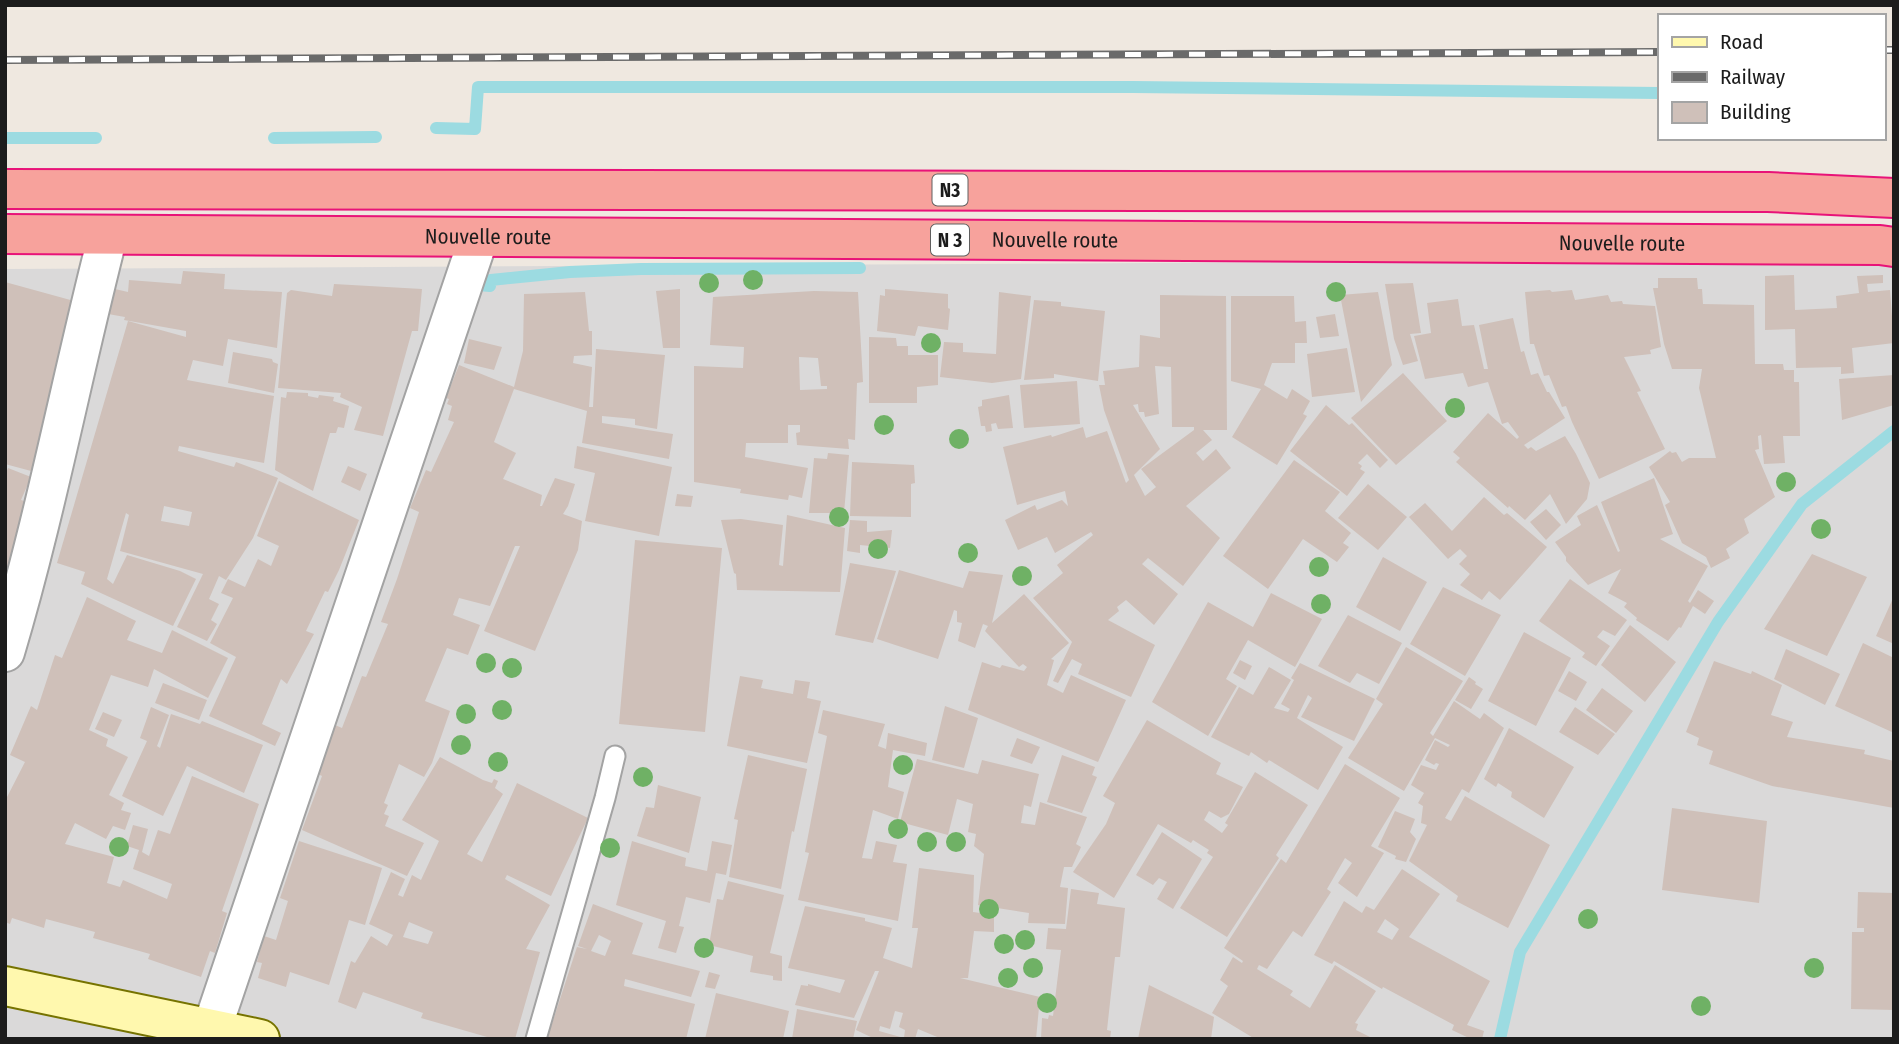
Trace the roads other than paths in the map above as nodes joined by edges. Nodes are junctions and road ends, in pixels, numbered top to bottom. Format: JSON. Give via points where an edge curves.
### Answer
{"nodes":[{"id":1,"x":5,"y":189,"type":"edge"},
{"id":2,"x":1894,"y":198,"type":"edge"},
{"id":3,"x":5,"y":234,"type":"edge"},
{"id":4,"x":108,"y":235,"type":"junction"},
{"id":5,"x":479,"y":237,"type":"junction"},
{"id":6,"x":1894,"y":247,"type":"edge"},
{"id":7,"x":5,"y":652,"type":"edge"},
{"id":8,"x":615,"y":756,"type":"dead end"},
{"id":9,"x":5,"y":986,"type":"edge"},
{"id":10,"x":212,"y":1028,"type":"junction"},
{"id":11,"x":260,"y":1039,"type":"edge"},
{"id":12,"x":536,"y":1039,"type":"edge"}],
"edges":[{"from":1,"to":2,"type":"highway","number":"N3","via":[[1768,192]]},
{"from":3,"to":4,"type":"highway","name":"Nouvelle route","number":"N 3"},
{"from":4,"to":5,"type":"highway","name":"Nouvelle route","number":"N 3"},
{"from":4,"to":7,"type":"street","via":[[55,465]]},
{"from":5,"to":6,"type":"highway","name":"Nouvelle route","number":"N 3"},
{"from":5,"to":10,"type":"street"},
{"from":8,"to":12,"type":"lane"},
{"from":9,"to":10,"type":"main road"},
{"from":10,"to":11,"type":"main road"}]}
